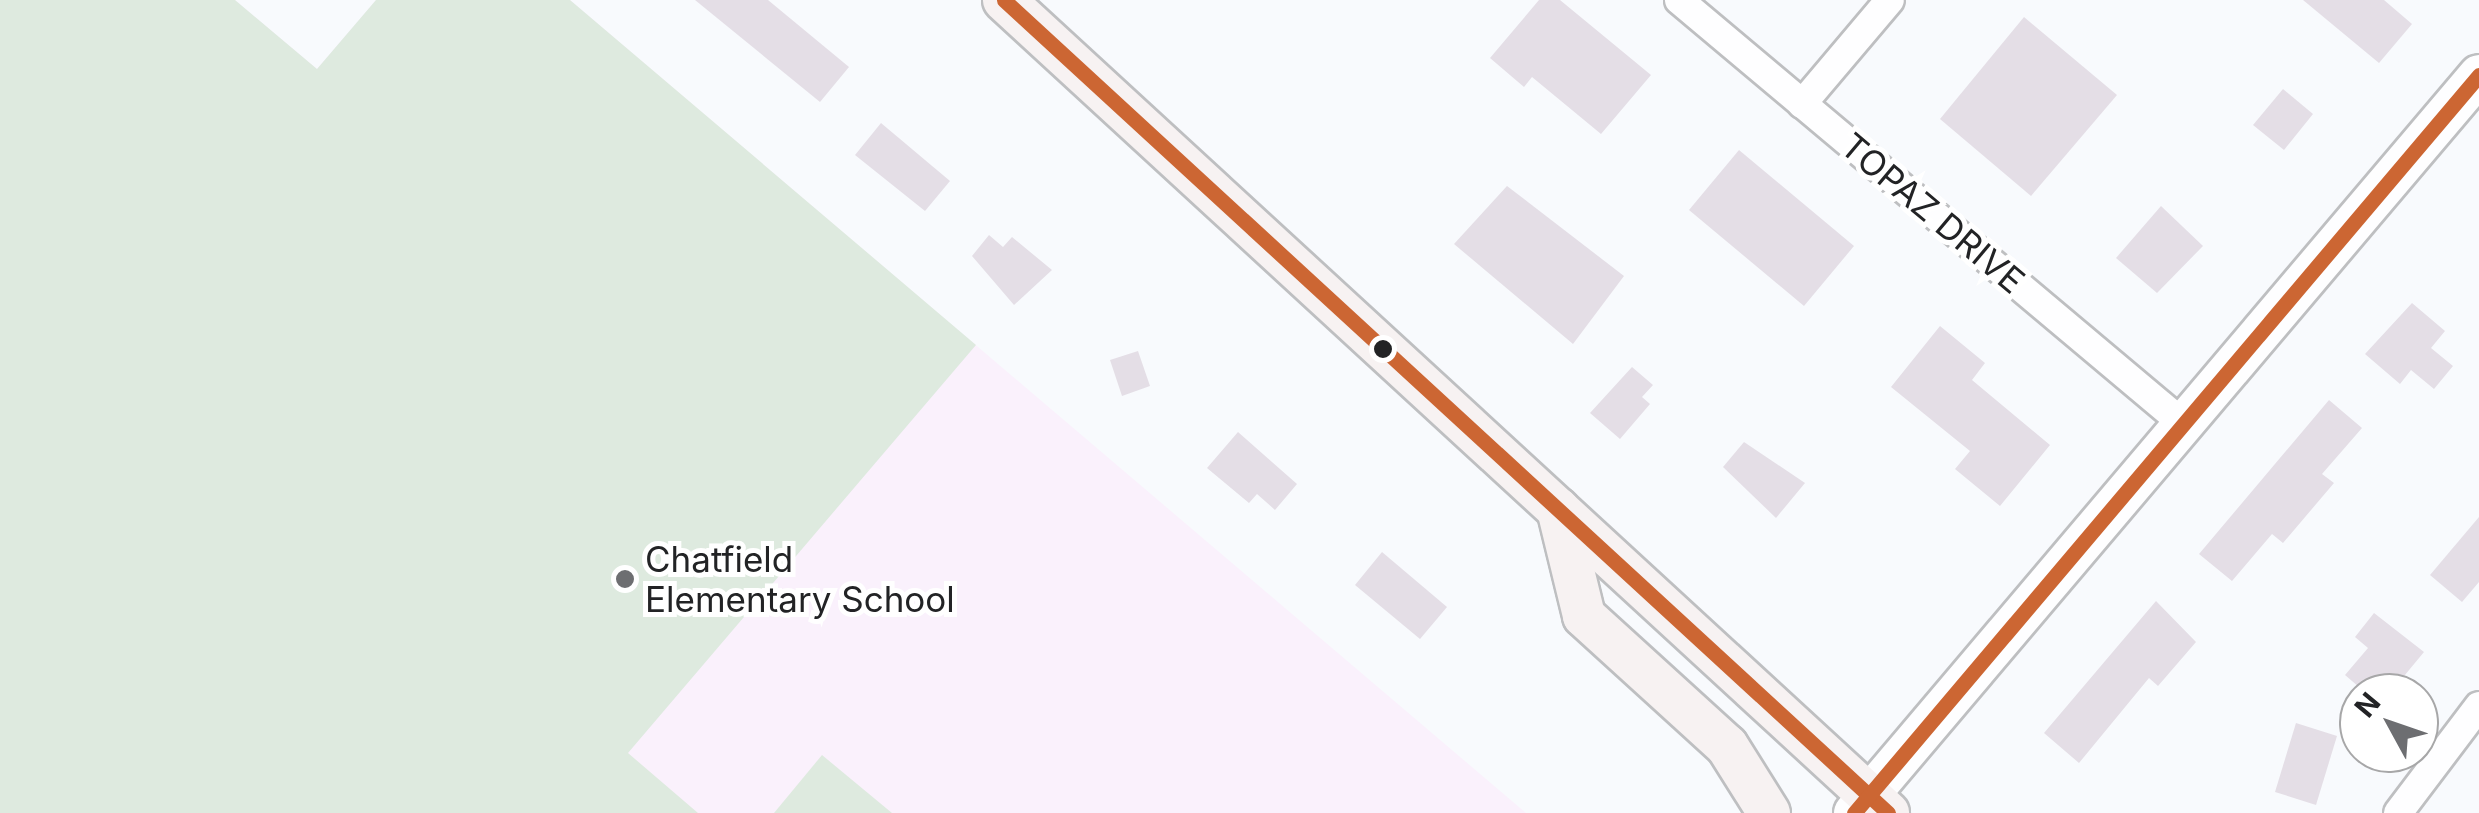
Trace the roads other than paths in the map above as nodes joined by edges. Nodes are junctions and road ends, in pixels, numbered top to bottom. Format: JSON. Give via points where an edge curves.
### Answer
{"nodes":[{"id":1,"x":1004,"y":0,"type":"edge"},
{"id":2,"x":1679,"y":0,"type":"edge"},
{"id":3,"x":1890,"y":0,"type":"edge"},
{"id":4,"x":2476,"y":85,"type":"edge"},
{"id":5,"x":1802,"y":104,"type":"junction"},
{"id":6,"x":2186,"y":426,"type":"junction"},
{"id":7,"x":1558,"y":509,"type":"junction"},
{"id":8,"x":2479,"y":706,"type":"edge"},
{"id":9,"x":1870,"y":807,"type":"edge"},
{"id":10,"x":2397,"y":809,"type":"edge"},
{"id":11,"x":1769,"y":813,"type":"edge"}],
"edges":[{"from":1,"to":7,"type":"main road"},
{"from":2,"to":5,"type":"street","name":"TOPAZ DRIVE"},
{"from":3,"to":5,"type":"street"},
{"from":4,"to":6,"type":"main road"},
{"from":5,"to":6,"type":"street","name":"TOPAZ DRIVE"},
{"from":6,"to":9,"type":"main road"},
{"from":7,"to":9,"type":"main road"},
{"from":7,"to":11,"type":"main road","via":[[1584,616],[1727,746]]},
{"from":8,"to":10,"type":"street"}]}
